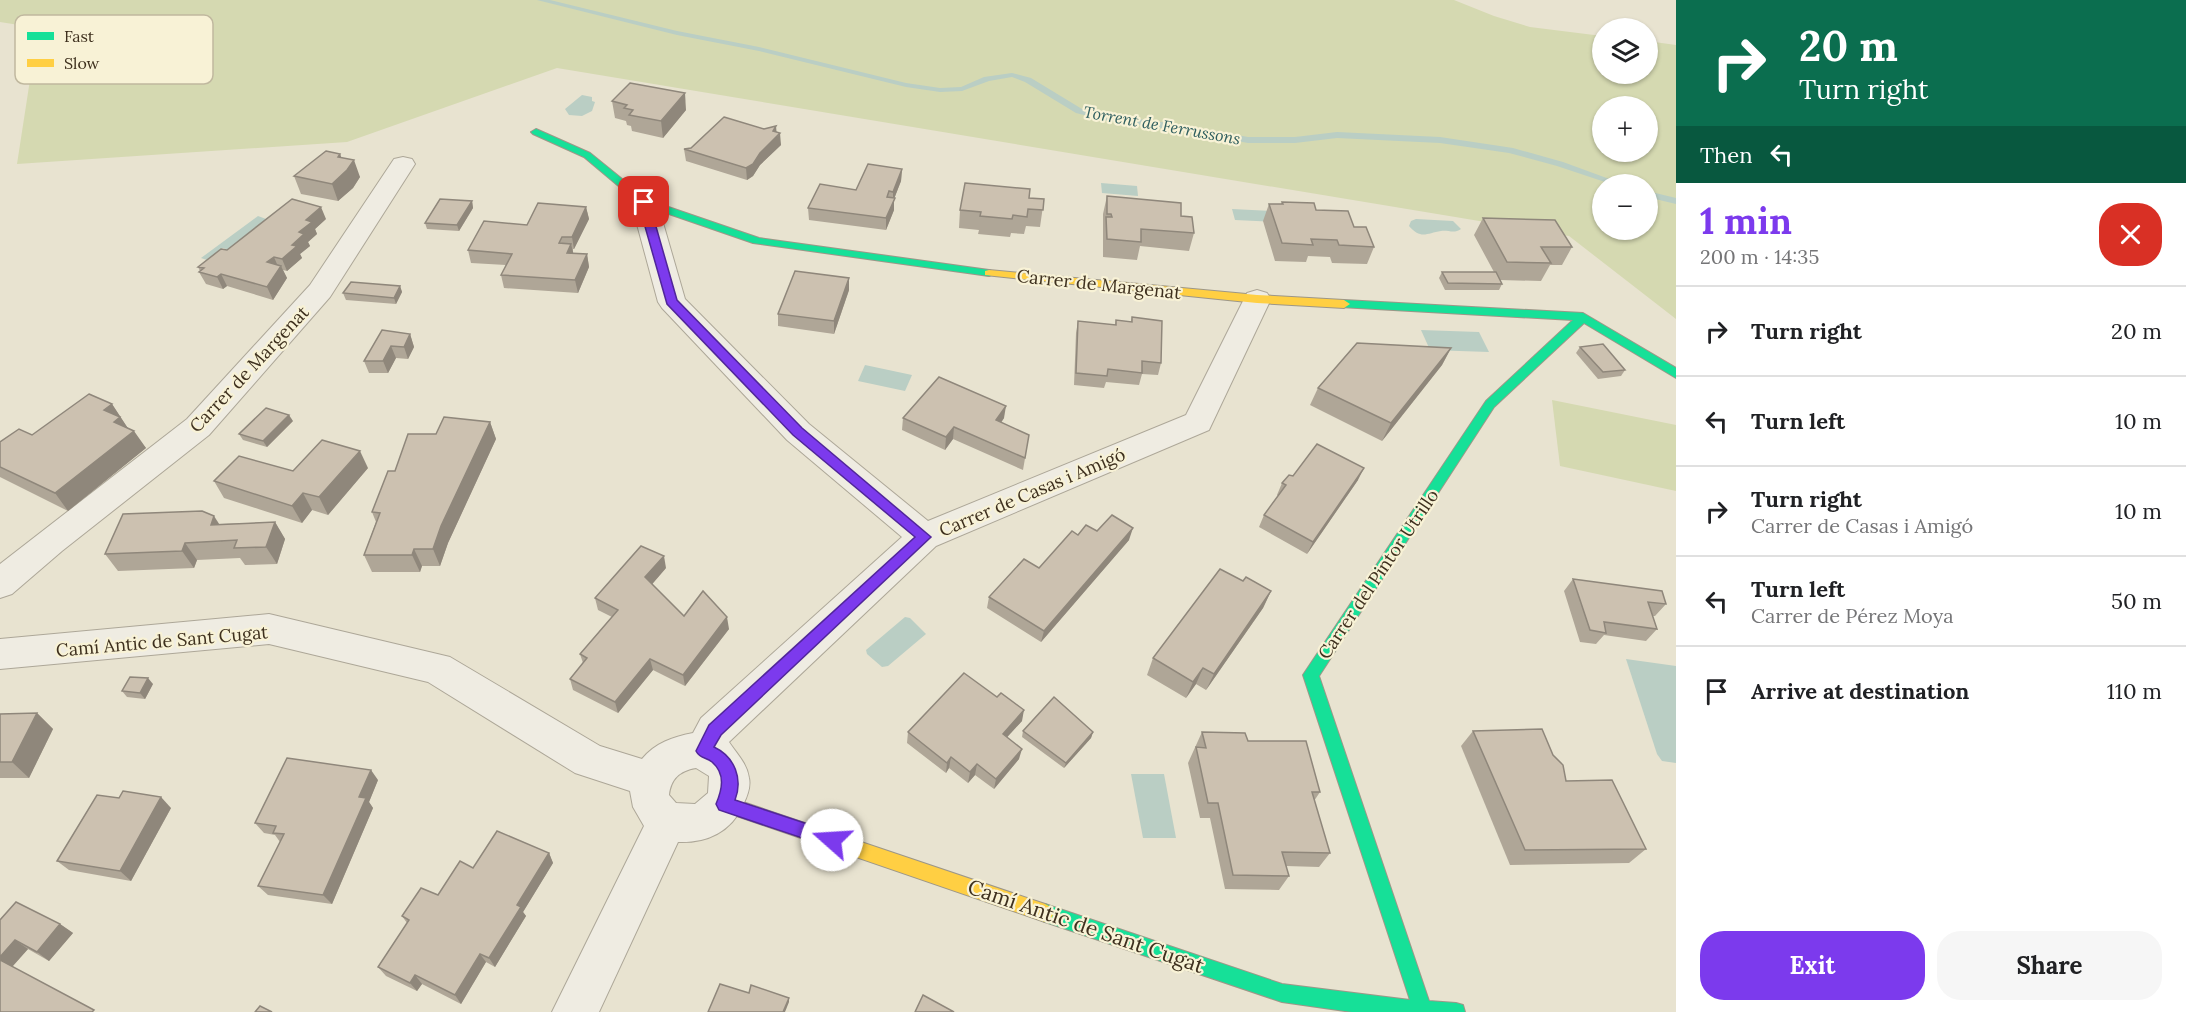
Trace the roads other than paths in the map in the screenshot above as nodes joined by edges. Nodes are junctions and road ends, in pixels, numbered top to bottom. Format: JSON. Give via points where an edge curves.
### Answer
{"nodes":[{"id":1,"x":536,"y":132,"type":"dead end"},
{"id":2,"x":404,"y":164,"type":"dead end"},
{"id":3,"x":644,"y":202,"type":"junction"},
{"id":4,"x":1257,"y":299,"type":"junction"},
{"id":5,"x":1583,"y":317,"type":"junction"},
{"id":6,"x":1676,"y":374,"type":"edge"},
{"id":7,"x":924,"y":537,"type":"junction"},
{"id":8,"x":0,"y":584,"type":"edge"},
{"id":9,"x":0,"y":654,"type":"edge"},
{"id":10,"x":704,"y":751,"type":"junction"},
{"id":11,"x":651,"y":780,"type":"junction"},
{"id":12,"x":724,"y":804,"type":"junction"},
{"id":13,"x":668,"y":820,"type":"junction"},
{"id":14,"x":1423,"y":1010,"type":"junction"},
{"id":15,"x":575,"y":1012,"type":"edge"},
{"id":16,"x":1456,"y":1012,"type":"edge"}],
"edges":[{"from":1,"to":3,"type":"street","name":"Carrer de Margenat","via":[[587,155]]},
{"from":2,"to":8,"type":"street","name":"Carrer de Margenat","via":[[320,291],[198,428]]},
{"from":3,"to":4,"type":"street","name":"Carrer de Margenat","via":[[757,241],[966,271]]},
{"from":3,"to":7,"type":"street","via":[[672,302],[798,432]]},
{"from":4,"to":5,"type":"street","name":"Carrer de Margenat"},
{"from":4,"to":7,"type":"street","name":"Carrer de Casas i Amigó","via":[[1198,422]]},
{"from":5,"to":6,"type":"street","name":"Carrer de Margenat"},
{"from":5,"to":14,"type":"street","name":"Carrer del Pintor Utrillo","via":[[1490,404],[1311,675]]},
{"from":7,"to":10,"type":"street","name":"Carrer de Casas i Amigó","via":[[715,730]]},
{"from":9,"to":11,"type":"street","name":"Camí Antic de Sant Cugat","via":[[269,629],[437,668],[589,760]]},
{"from":10,"to":11,"type":"street","via":[[672,755]]},
{"from":10,"to":12,"type":"street","via":[[718,757],[730,775],[730,790]]},
{"from":11,"to":13,"type":"street","via":[[652,803]]},
{"from":12,"to":13,"type":"street","via":[[699,823]]},
{"from":12,"to":14,"type":"street","name":"Camí Antic de Sant Cugat","via":[[1281,993]]},
{"from":13,"to":15,"type":"street"},
{"from":14,"to":16,"type":"street","name":"Camí Antic de Sant Cugat"}]}
